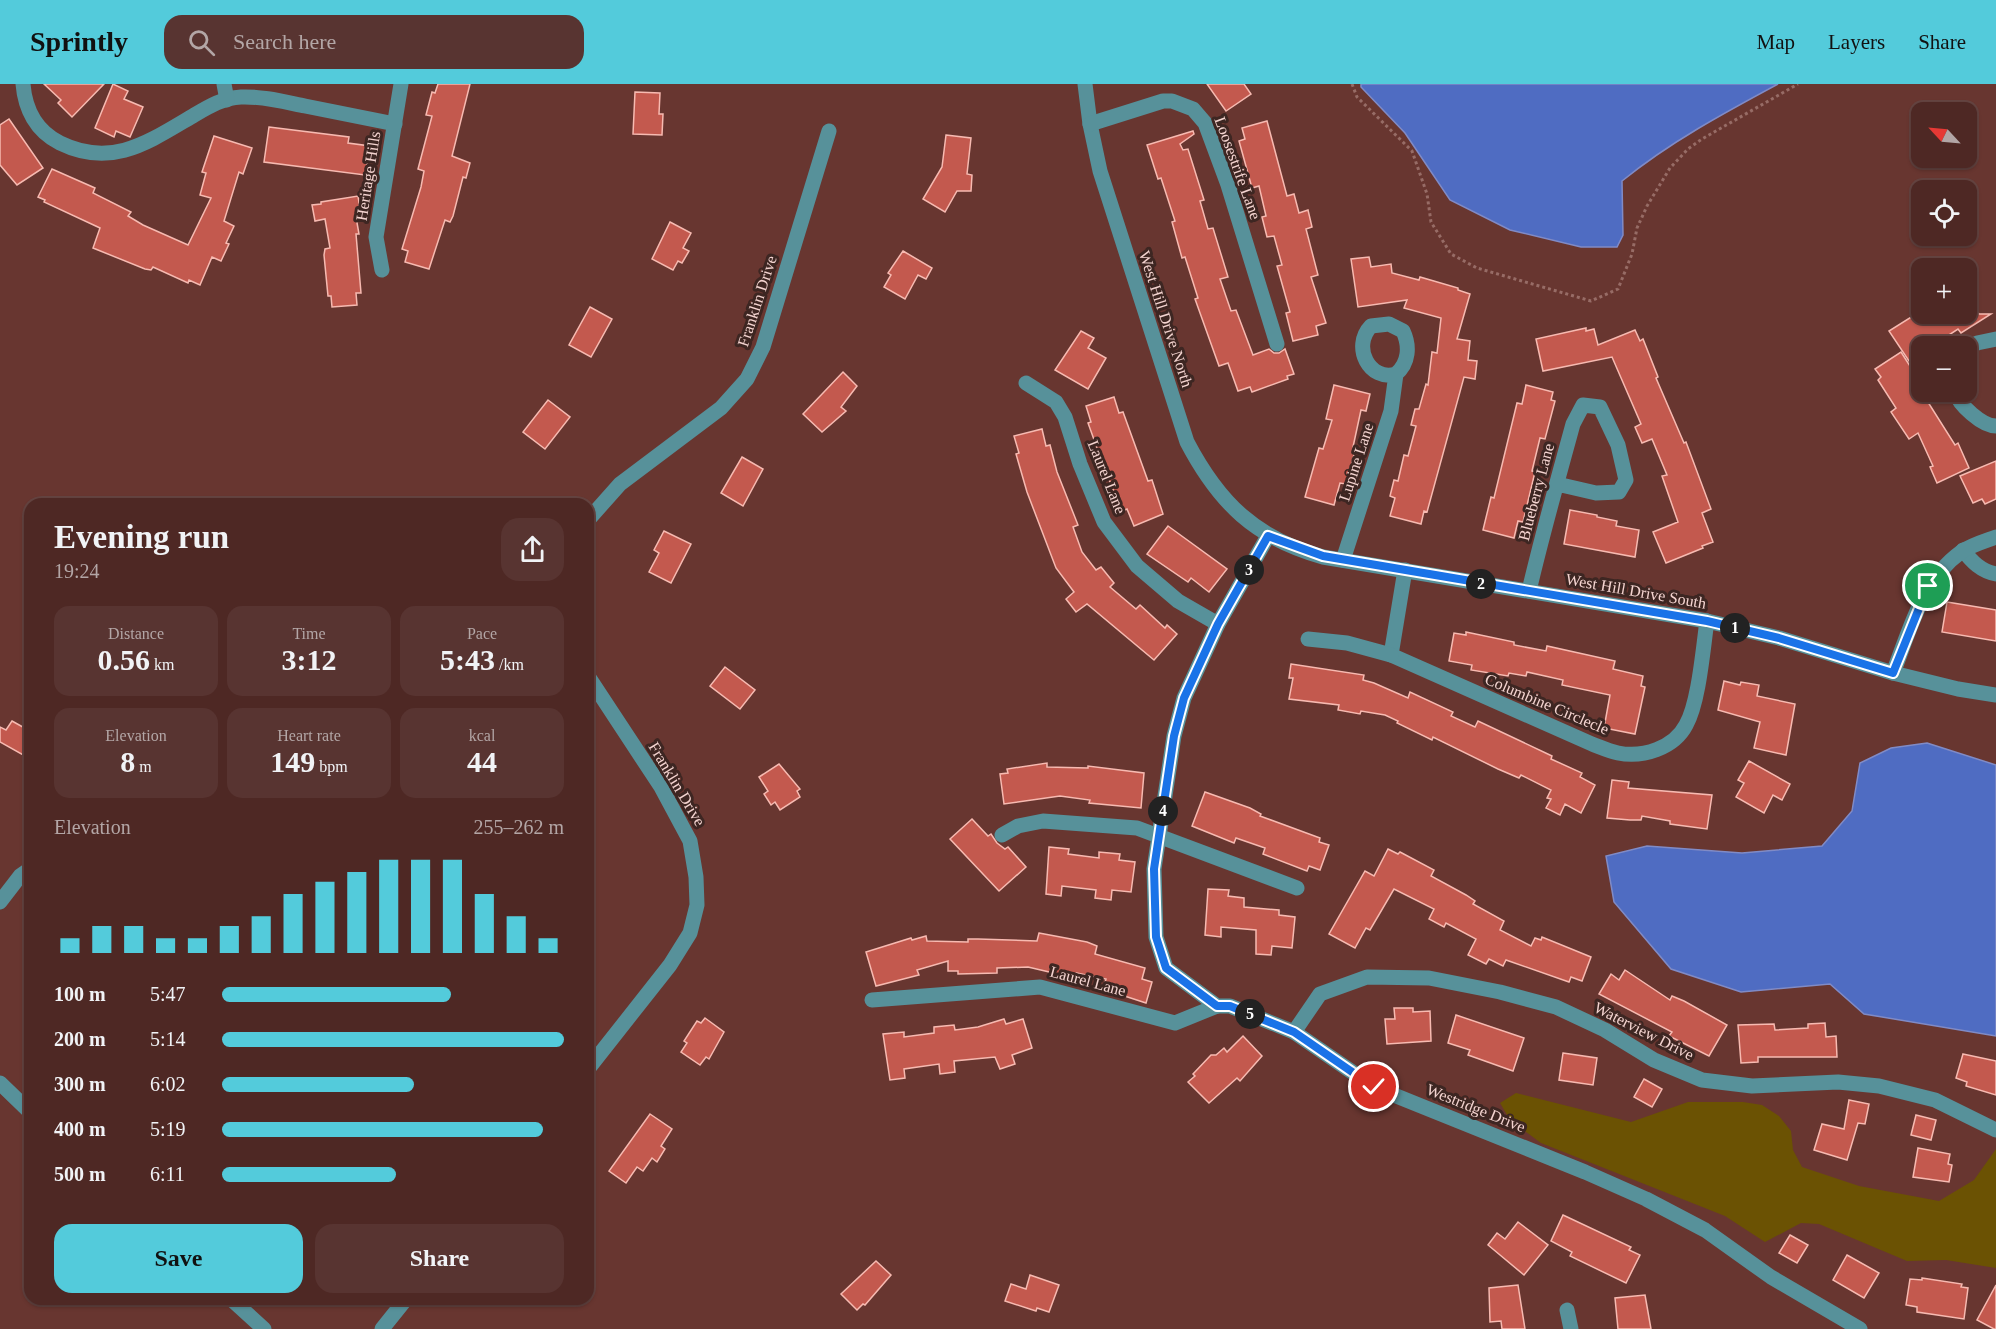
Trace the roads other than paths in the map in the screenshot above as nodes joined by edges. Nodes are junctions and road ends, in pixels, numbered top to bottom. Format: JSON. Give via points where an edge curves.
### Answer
{"nodes":[{"id":1,"x":23,"y":84,"type":"edge"},
{"id":2,"x":224,"y":84,"type":"edge"},
{"id":3,"x":401,"y":84,"type":"edge"},
{"id":4,"x":1085,"y":84,"type":"edge"},
{"id":5,"x":227,"y":100,"type":"junction"},
{"id":6,"x":395,"y":124,"type":"junction"},
{"id":7,"x":1090,"y":124,"type":"junction"},
{"id":8,"x":829,"y":131,"type":"dead end"},
{"id":9,"x":382,"y":270,"type":"dead end"},
{"id":10,"x":1996,"y":339,"type":"edge"},
{"id":11,"x":1977,"y":343,"type":"edge"},
{"id":12,"x":1277,"y":345,"type":"dead end"},
{"id":13,"x":1396,"y":374,"type":"dead end"},
{"id":14,"x":1026,"y":383,"type":"dead end"},
{"id":15,"x":1962,"y":402,"type":"edge"},
{"id":16,"x":1996,"y":426,"type":"edge"},
{"id":17,"x":1557,"y":484,"type":"junction"},
{"id":18,"x":594,"y":513,"type":"edge"},
{"id":19,"x":1268,"y":536,"type":"junction"},
{"id":20,"x":1996,"y":537,"type":"edge"},
{"id":21,"x":1963,"y":550,"type":"junction"},
{"id":22,"x":1343,"y":560,"type":"junction"},
{"id":23,"x":1406,"y":570,"type":"junction"},
{"id":24,"x":1996,"y":574,"type":"edge"},
{"id":25,"x":1529,"y":591,"type":"junction"},
{"id":26,"x":1707,"y":621,"type":"junction"},
{"id":27,"x":1218,"y":624,"type":"junction"},
{"id":28,"x":1308,"y":639,"type":"dead end"},
{"id":29,"x":1391,"y":656,"type":"junction"},
{"id":30,"x":1893,"y":673,"type":"junction"},
{"id":31,"x":594,"y":685,"type":"edge"},
{"id":32,"x":1996,"y":695,"type":"edge"},
{"id":33,"x":1002,"y":835,"type":"dead end"},
{"id":34,"x":1160,"y":835,"type":"junction"},
{"id":35,"x":24,"y":873,"type":"edge"},
{"id":36,"x":1297,"y":888,"type":"dead end"},
{"id":37,"x":0,"y":902,"type":"edge"},
{"id":38,"x":872,"y":1000,"type":"dead end"},
{"id":39,"x":1217,"y":1006,"type":"junction"},
{"id":40,"x":1294,"y":1032,"type":"junction"},
{"id":41,"x":594,"y":1061,"type":"edge"},
{"id":42,"x":0,"y":1083,"type":"edge"},
{"id":43,"x":24,"y":1106,"type":"edge"},
{"id":44,"x":1996,"y":1130,"type":"edge"},
{"id":45,"x":238,"y":1305,"type":"edge"},
{"id":46,"x":401,"y":1305,"type":"edge"},
{"id":47,"x":1567,"y":1310,"type":"dead end"},
{"id":48,"x":264,"y":1329,"type":"edge"},
{"id":49,"x":382,"y":1329,"type":"edge"},
{"id":50,"x":1570,"y":1329,"type":"edge"},
{"id":51,"x":1860,"y":1329,"type":"edge"}],
"edges":[{"from":1,"to":5,"type":"street","name":"Heritage Hills","via":[[24,104],[51,139],[76,151],[102,155],[140,146]]},
{"from":2,"to":5,"type":"street"},
{"from":3,"to":6,"type":"street","name":"Heritage Hills"},
{"from":4,"to":7,"type":"street","name":"West Hill Drive North"},
{"from":5,"to":6,"type":"street","name":"Heritage Hills","via":[[274,100]]},
{"from":6,"to":9,"type":"street","name":"Heritage Hills","via":[[376,237]]},
{"from":7,"to":12,"type":"street","name":"Loosestrife Lane","via":[[1163,101],[1193,109],[1205,123]]},
{"from":7,"to":19,"type":"street","name":"West Hill Drive North","via":[[1101,171],[1187,442],[1220,495]]},
{"from":8,"to":18,"type":"street","name":"Franklin Drive","via":[[763,346],[747,379],[721,408],[620,484]]},
{"from":10,"to":11,"type":"street"},
{"from":13,"to":22,"type":"street","name":"Lupine Lane","via":[[1391,411]]},
{"from":14,"to":27,"type":"street","name":"Laurel Lane","via":[[1056,402],[1104,522],[1137,566],[1178,601]]},
{"from":15,"to":16,"type":"street","via":[[1989,426]]},
{"from":17,"to":17,"type":"street","name":"Blueberry Lane","via":[[1576,416],[1583,405],[1600,407],[1618,445],[1626,480],[1619,492],[1596,493]]},
{"from":17,"to":25,"type":"street","name":"Blueberry Lane"},
{"from":19,"to":22,"type":"street","name":"West Hill Drive South","via":[[1307,552]]},
{"from":19,"to":27,"type":"street","name":"Westridge Drive"},
{"from":20,"to":21,"type":"street"},
{"from":21,"to":24,"type":"street","via":[[1972,563]]},
{"from":21,"to":30,"type":"street","via":[[1928,586]]},
{"from":22,"to":23,"type":"street","name":"West Hill Drive South"},
{"from":23,"to":25,"type":"street","name":"West Hill Drive South"},
{"from":23,"to":29,"type":"street"},
{"from":25,"to":26,"type":"street","name":"West Hill Drive South"},
{"from":26,"to":29,"type":"street","name":"Columbine Circlecle","via":[[1686,725],[1675,739],[1638,754],[1618,753],[1592,744]]},
{"from":26,"to":30,"type":"street","name":"West Hill Drive South","via":[[1779,638]]},
{"from":27,"to":34,"type":"street","name":"Westridge Drive","via":[[1184,698],[1174,736]]},
{"from":28,"to":29,"type":"street","name":"Columbine Circlecle","via":[[1347,643]]},
{"from":30,"to":32,"type":"street","name":"West Hill Drive South"},
{"from":31,"to":41,"type":"street","name":"Franklin Drive","via":[[661,786],[690,841],[697,905],[690,933],[670,965]]},
{"from":33,"to":34,"type":"street","via":[[1018,826],[1043,821],[1137,828]]},
{"from":34,"to":36,"type":"street"},
{"from":34,"to":39,"type":"street","name":"Westridge Drive","via":[[1154,869],[1156,937],[1166,968]]},
{"from":35,"to":37,"type":"street"},
{"from":38,"to":39,"type":"street","name":"Laurel Lane","via":[[1040,987],[1175,1023]]},
{"from":39,"to":40,"type":"street","name":"Westridge Drive","via":[[1230,1006]]},
{"from":40,"to":44,"type":"street","name":"Waterview Drive","via":[[1320,994],[1367,977],[1429,978],[1556,1007],[1605,1030],[1654,1060],[1702,1080],[1752,1086],[1838,1082],[1879,1086],[1935,1100]]},
{"from":40,"to":51,"type":"street","name":"Westridge Drive","via":[[1374,1087],[1585,1172],[1695,1225],[1771,1277]]},
{"from":42,"to":43,"type":"street"},
{"from":45,"to":48,"type":"street"},
{"from":46,"to":49,"type":"street"},
{"from":47,"to":50,"type":"street"}]}
